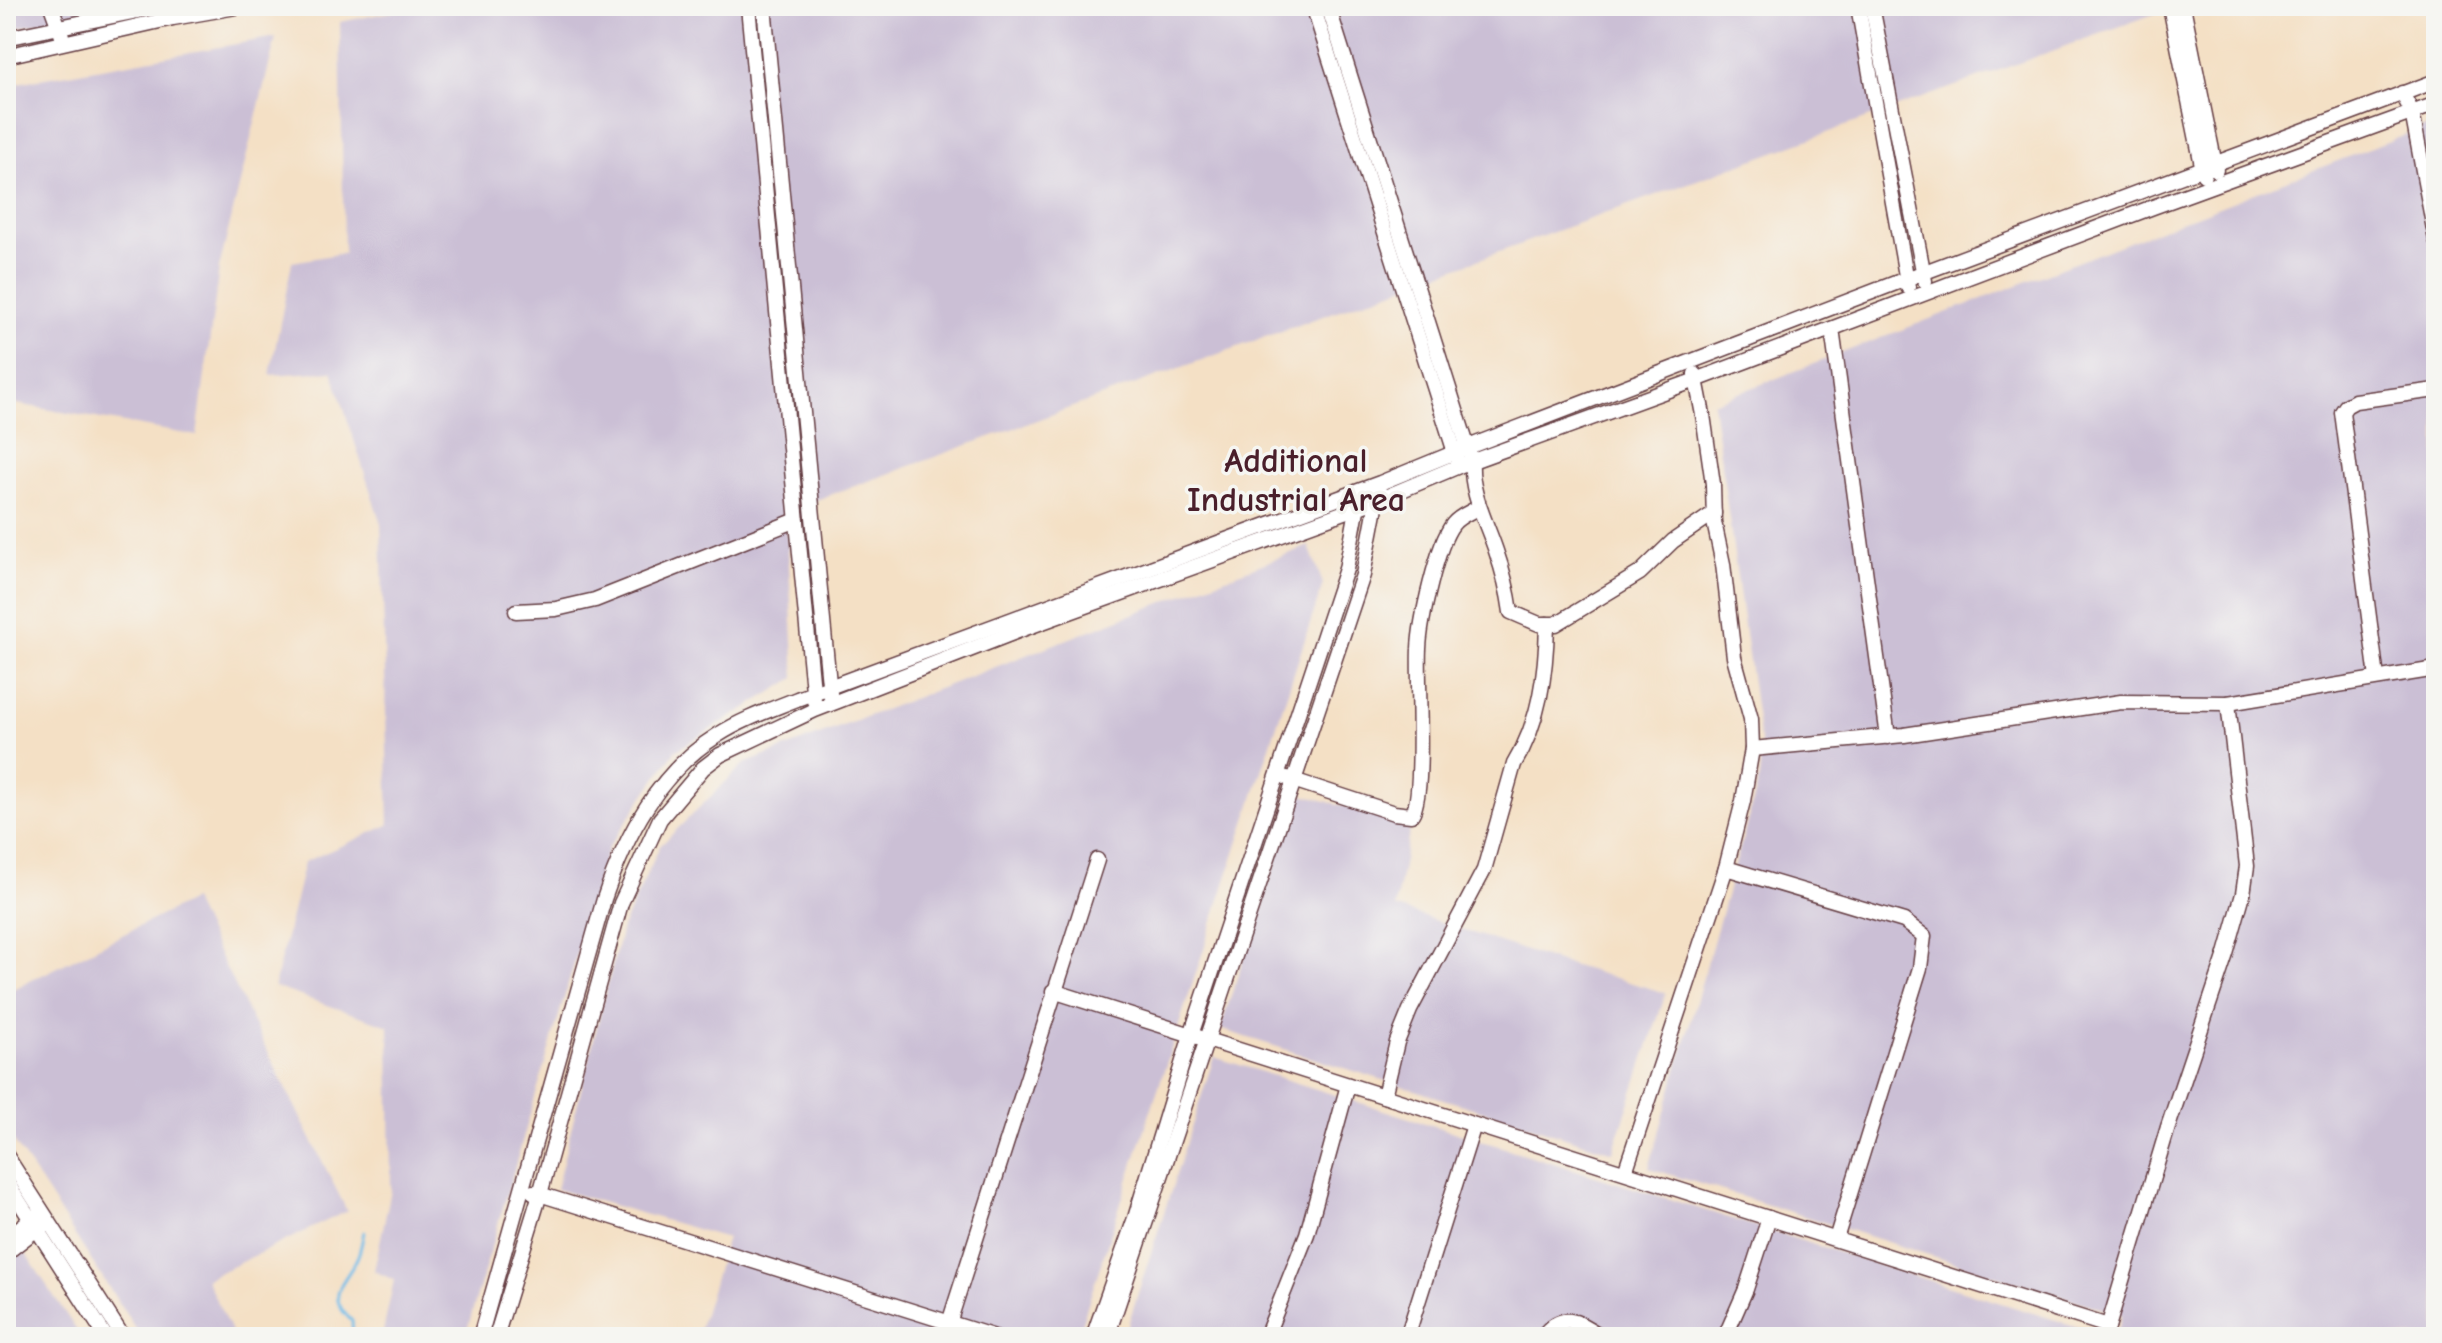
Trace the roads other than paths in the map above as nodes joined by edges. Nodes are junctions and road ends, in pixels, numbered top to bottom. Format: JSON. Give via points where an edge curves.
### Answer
{"nodes":[{"id":1,"x":51,"y":6,"type":"edge"},
{"id":2,"x":162,"y":6,"type":"edge"},
{"id":3,"x":242,"y":6,"type":"edge"},
{"id":4,"x":748,"y":6,"type":"edge"},
{"id":5,"x":764,"y":6,"type":"edge"},
{"id":6,"x":1313,"y":6,"type":"edge"},
{"id":7,"x":1328,"y":6,"type":"edge"},
{"id":8,"x":1858,"y":6,"type":"edge"},
{"id":9,"x":1872,"y":6,"type":"edge"},
{"id":10,"x":2170,"y":6,"type":"edge"},
{"id":11,"x":2183,"y":6,"type":"edge"},
{"id":12,"x":216,"y":8,"type":"edge"},
{"id":13,"x":61,"y":35,"type":"junction"},
{"id":14,"x":6,"y":38,"type":"edge"},
{"id":15,"x":6,"y":56,"type":"edge"},
{"id":16,"x":2436,"y":81,"type":"edge"},
{"id":17,"x":772,"y":89,"type":"junction"},
{"id":18,"x":756,"y":93,"type":"junction"},
{"id":19,"x":2402,"y":93,"type":"junction"},
{"id":20,"x":2436,"y":104,"type":"edge"},
{"id":21,"x":2412,"y":112,"type":"junction"},
{"id":22,"x":2209,"y":165,"type":"junction"},
{"id":23,"x":2213,"y":185,"type":"junction"},
{"id":24,"x":2436,"y":240,"type":"edge"},
{"id":25,"x":1923,"y":274,"type":"junction"},
{"id":26,"x":1906,"y":279,"type":"junction"},
{"id":27,"x":1927,"y":293,"type":"junction"},
{"id":28,"x":1910,"y":299,"type":"junction"},
{"id":29,"x":1832,"y":329,"type":"junction"},
{"id":30,"x":1692,"y":361,"type":"junction"},
{"id":31,"x":1696,"y":380,"type":"junction"},
{"id":32,"x":2436,"y":390,"type":"edge"},
{"id":33,"x":1464,"y":456,"type":"junction"},
{"id":34,"x":1380,"y":483,"type":"junction"},
{"id":35,"x":1360,"y":490,"type":"junction"},
{"id":36,"x":1378,"y":500,"type":"junction"},
{"id":37,"x":1359,"y":506,"type":"junction"},
{"id":38,"x":1479,"y":507,"type":"junction"},
{"id":39,"x":1714,"y":513,"type":"junction"},
{"id":40,"x":797,"y":520,"type":"junction"},
{"id":41,"x":516,"y":611,"type":"dead end"},
{"id":42,"x":1547,"y":624,"type":"junction"},
{"id":43,"x":2436,"y":669,"type":"edge"},
{"id":44,"x":2377,"y":678,"type":"junction"},
{"id":45,"x":830,"y":688,"type":"junction"},
{"id":46,"x":813,"y":693,"type":"junction"},
{"id":47,"x":831,"y":703,"type":"junction"},
{"id":48,"x":2228,"y":703,"type":"junction"},
{"id":49,"x":815,"y":710,"type":"junction"},
{"id":50,"x":1888,"y":737,"type":"junction"},
{"id":51,"x":1752,"y":749,"type":"junction"},
{"id":52,"x":1278,"y":776,"type":"junction"},
{"id":53,"x":1293,"y":780,"type":"junction"},
{"id":54,"x":1097,"y":860,"type":"dead end"},
{"id":55,"x":1726,"y":868,"type":"junction"},
{"id":56,"x":1053,"y":991,"type":"junction"},
{"id":57,"x":1198,"y":1037,"type":"junction"},
{"id":58,"x":1348,"y":1085,"type":"junction"},
{"id":59,"x":1384,"y":1096,"type":"junction"},
{"id":60,"x":1474,"y":1125,"type":"junction"},
{"id":61,"x":6,"y":1155,"type":"edge"},
{"id":62,"x":1625,"y":1172,"type":"junction"},
{"id":63,"x":6,"y":1181,"type":"edge"},
{"id":64,"x":522,"y":1190,"type":"junction"},
{"id":65,"x":540,"y":1194,"type":"junction"},
{"id":66,"x":1769,"y":1218,"type":"junction"},
{"id":67,"x":40,"y":1220,"type":"junction"},
{"id":68,"x":6,"y":1238,"type":"edge"},
{"id":69,"x":1836,"y":1239,"type":"junction"},
{"id":70,"x":6,"y":1253,"type":"edge"},
{"id":71,"x":949,"y":1323,"type":"junction"},
{"id":72,"x":2107,"y":1331,"type":"edge"},
{"id":73,"x":106,"y":1337,"type":"edge"},
{"id":74,"x":123,"y":1337,"type":"edge"},
{"id":75,"x":480,"y":1337,"type":"edge"},
{"id":76,"x":496,"y":1337,"type":"edge"},
{"id":77,"x":995,"y":1337,"type":"edge"},
{"id":78,"x":1093,"y":1337,"type":"edge"},
{"id":79,"x":1107,"y":1337,"type":"edge"},
{"id":80,"x":1266,"y":1337,"type":"edge"},
{"id":81,"x":1407,"y":1337,"type":"edge"},
{"id":82,"x":1542,"y":1337,"type":"edge"},
{"id":83,"x":1602,"y":1337,"type":"edge"},
{"id":84,"x":1725,"y":1337,"type":"edge"}],
"edges":[{"from":1,"to":13,"type":"street"},
{"from":2,"to":13,"type":"street"},
{"from":3,"to":12,"type":"street"},
{"from":4,"to":18,"type":"street"},
{"from":5,"to":17,"type":"street"},
{"from":6,"to":33,"type":"street"},
{"from":7,"to":33,"type":"street"},
{"from":8,"to":26,"type":"street"},
{"from":9,"to":25,"type":"street"},
{"from":10,"to":22,"type":"street"},
{"from":11,"to":22,"type":"street"},
{"from":12,"to":13,"type":"street"},
{"from":13,"to":14,"type":"street"},
{"from":13,"to":15,"type":"street"},
{"from":16,"to":19,"type":"street"},
{"from":17,"to":18,"type":"street"},
{"from":17,"to":45,"type":"street"},
{"from":18,"to":40,"type":"street"},
{"from":19,"to":21,"type":"street"},
{"from":19,"to":22,"type":"street"},
{"from":20,"to":21,"type":"street"},
{"from":21,"to":23,"type":"street"},
{"from":21,"to":24,"type":"street"},
{"from":22,"to":23,"type":"street"},
{"from":22,"to":25,"type":"street"},
{"from":23,"to":27,"type":"street"},
{"from":25,"to":26,"type":"street"},
{"from":25,"to":27,"type":"street"},
{"from":26,"to":28,"type":"street"},
{"from":26,"to":30,"type":"street"},
{"from":27,"to":28,"type":"street"},
{"from":28,"to":29,"type":"street"},
{"from":29,"to":31,"type":"street"},
{"from":29,"to":50,"type":"street"},
{"from":30,"to":31,"type":"street"},
{"from":30,"to":33,"type":"street"},
{"from":31,"to":33,"type":"street"},
{"from":31,"to":39,"type":"street"},
{"from":32,"to":44,"type":"street","via":[[2355,401],[2342,412]]},
{"from":33,"to":34,"type":"street"},
{"from":33,"to":36,"type":"street"},
{"from":33,"to":38,"type":"street"},
{"from":34,"to":35,"type":"street"},
{"from":34,"to":36,"type":"street"},
{"from":35,"to":37,"type":"street"},
{"from":35,"to":45,"type":"street"},
{"from":36,"to":37,"type":"street"},
{"from":36,"to":53,"type":"street","via":[[1363,575]]},
{"from":37,"to":47,"type":"street"},
{"from":37,"to":52,"type":"street","via":[[1346,569]]},
{"from":38,"to":42,"type":"street","via":[[1507,583],[1511,612]]},
{"from":38,"to":53,"type":"street","via":[[1454,523],[1447,535],[1421,626],[1416,811],[1394,813]]},
{"from":39,"to":42,"type":"street","via":[[1673,541],[1640,573],[1556,624]]},
{"from":39,"to":51,"type":"street"},
{"from":40,"to":41,"type":"street","via":[[595,600]]},
{"from":40,"to":46,"type":"street"},
{"from":42,"to":59,"type":"street","via":[[1543,687],[1484,870],[1410,1010]]},
{"from":43,"to":44,"type":"street"},
{"from":44,"to":48,"type":"street"},
{"from":45,"to":46,"type":"street"},
{"from":45,"to":47,"type":"street"},
{"from":46,"to":49,"type":"street"},
{"from":46,"to":64,"type":"street","via":[[741,721],[707,742],[651,798],[634,824],[604,899]]},
{"from":47,"to":49,"type":"street"},
{"from":48,"to":50,"type":"street","via":[[2121,702]]},
{"from":48,"to":72,"type":"street","via":[[2247,866],[2243,894]]},
{"from":49,"to":65,"type":"street","via":[[720,755],[682,791],[652,832],[621,903]]},
{"from":50,"to":51,"type":"street"},
{"from":51,"to":55,"type":"street"},
{"from":52,"to":53,"type":"street"},
{"from":52,"to":57,"type":"street"},
{"from":53,"to":57,"type":"street"},
{"from":54,"to":56,"type":"street"},
{"from":55,"to":62,"type":"street"},
{"from":55,"to":69,"type":"street","via":[[1904,921],[1924,936],[1920,968]]},
{"from":56,"to":57,"type":"street"},
{"from":56,"to":71,"type":"street"},
{"from":57,"to":58,"type":"street"},
{"from":57,"to":78,"type":"street"},
{"from":57,"to":79,"type":"street"},
{"from":58,"to":59,"type":"street"},
{"from":58,"to":80,"type":"street","via":[[1307,1234]]},
{"from":59,"to":60,"type":"street"},
{"from":60,"to":62,"type":"street"},
{"from":60,"to":81,"type":"street"},
{"from":61,"to":67,"type":"street"},
{"from":62,"to":66,"type":"street"},
{"from":63,"to":67,"type":"street"},
{"from":64,"to":65,"type":"street"},
{"from":64,"to":75,"type":"street"},
{"from":65,"to":71,"type":"street"},
{"from":65,"to":76,"type":"street"},
{"from":66,"to":69,"type":"street"},
{"from":66,"to":84,"type":"street"},
{"from":67,"to":68,"type":"street"},
{"from":67,"to":70,"type":"street"},
{"from":67,"to":73,"type":"street"},
{"from":67,"to":74,"type":"street"},
{"from":69,"to":72,"type":"street"},
{"from":71,"to":77,"type":"street"},
{"from":82,"to":83,"type":"street","via":[[1563,1320]]}]}
